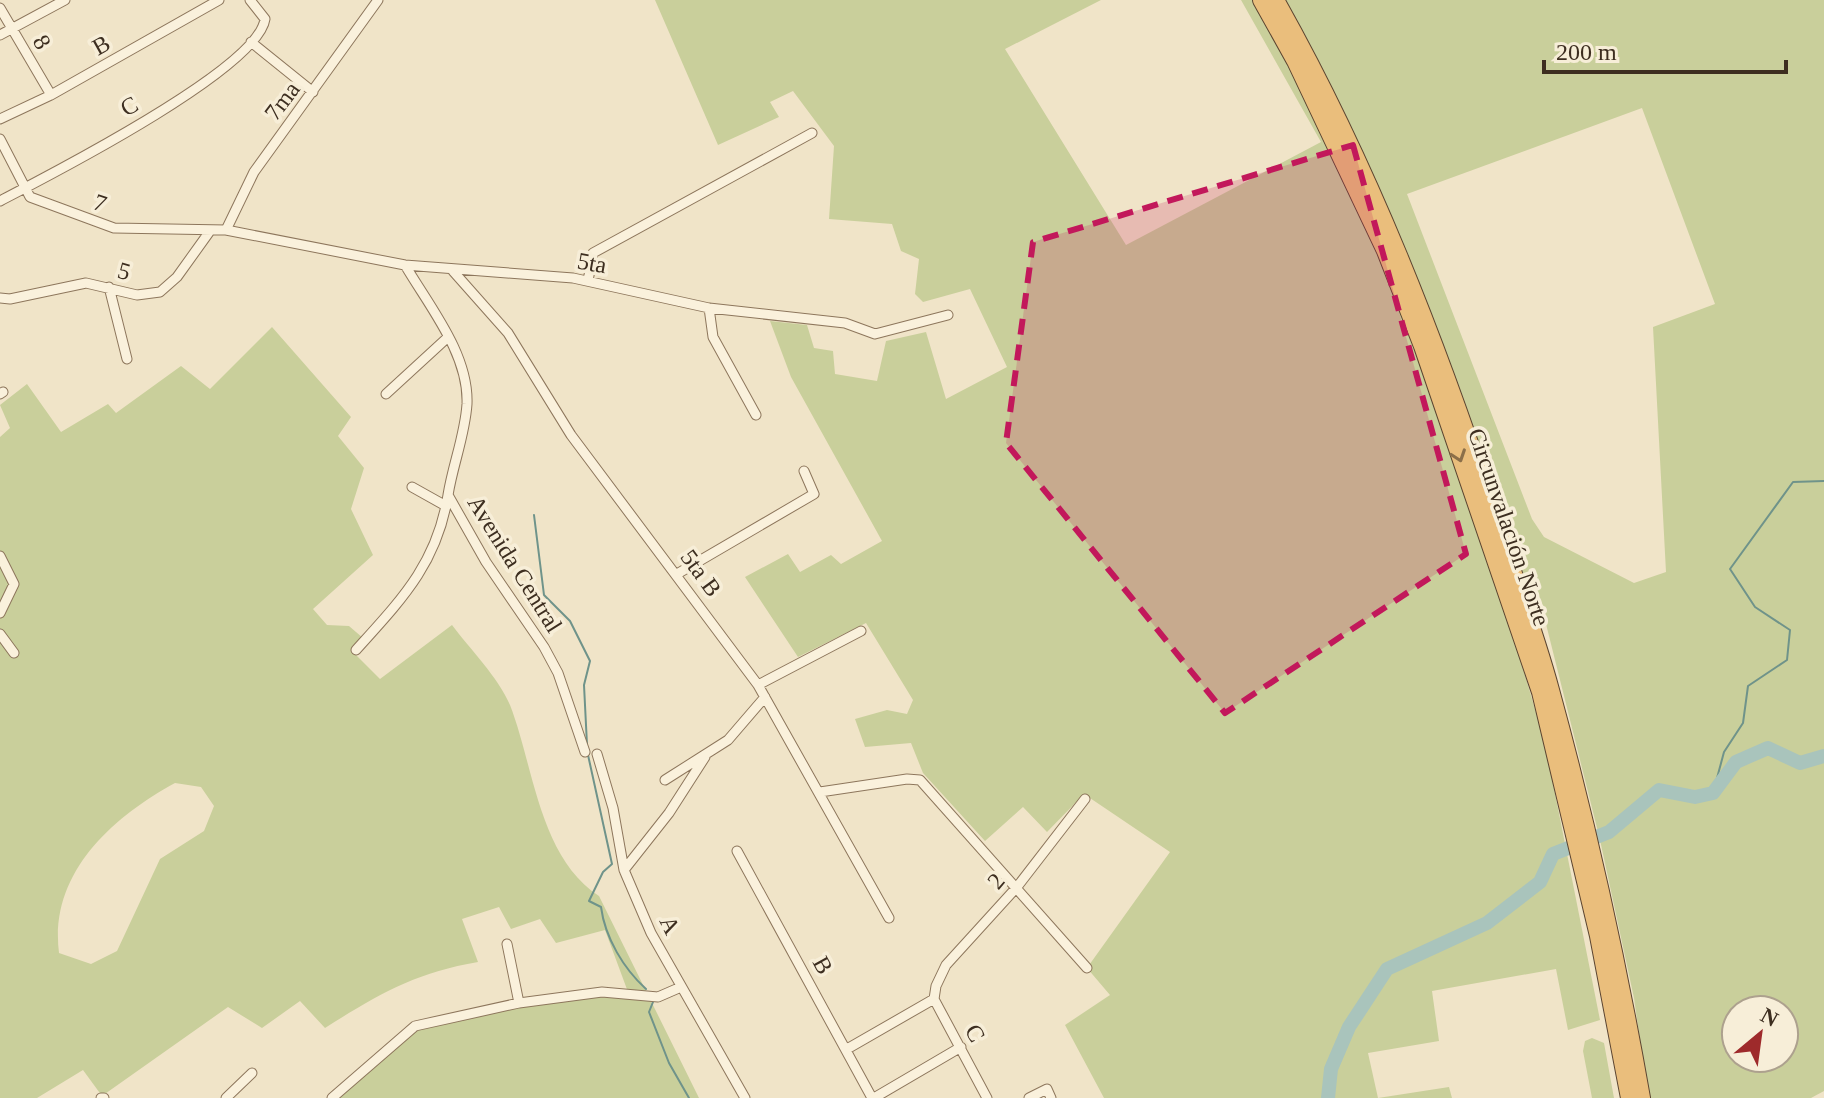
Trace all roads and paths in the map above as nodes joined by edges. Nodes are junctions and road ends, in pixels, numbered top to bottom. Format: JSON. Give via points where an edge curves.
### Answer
{"nodes":[{"id":1,"x":65,"y":0,"type":"edge"},
{"id":2,"x":219,"y":0,"type":"edge"},
{"id":3,"x":250,"y":0,"type":"edge"},
{"id":4,"x":378,"y":0,"type":"edge"},
{"id":5,"x":1261,"y":0,"type":"edge"},
{"id":6,"x":1276,"y":0,"type":"edge"},
{"id":7,"x":0,"y":8,"type":"edge"},
{"id":8,"x":11,"y":29,"type":"junction"},
{"id":9,"x":0,"y":35,"type":"edge"},
{"id":10,"x":251,"y":42,"type":"junction"},
{"id":11,"x":313,"y":92,"type":"junction"},
{"id":12,"x":51,"y":95,"type":"junction"},
{"id":13,"x":0,"y":119,"type":"edge"},
{"id":14,"x":812,"y":133,"type":"dead end"},
{"id":15,"x":0,"y":139,"type":"edge"},
{"id":16,"x":25,"y":188,"type":"junction"},
{"id":17,"x":0,"y":201,"type":"edge"},
{"id":18,"x":226,"y":230,"type":"junction"},
{"id":19,"x":210,"y":231,"type":"junction"},
{"id":20,"x":405,"y":265,"type":"junction"},
{"id":21,"x":453,"y":271,"type":"junction"},
{"id":22,"x":588,"y":281,"type":"junction"},
{"id":23,"x":109,"y":287,"type":"junction"},
{"id":24,"x":0,"y":298,"type":"edge"},
{"id":25,"x":709,"y":308,"type":"junction"},
{"id":26,"x":948,"y":315,"type":"dead end"},
{"id":27,"x":447,"y":338,"type":"junction"},
{"id":28,"x":127,"y":359,"type":"dead end"},
{"id":29,"x":386,"y":394,"type":"dead end"},
{"id":30,"x":756,"y":415,"type":"dead end"},
{"id":31,"x":804,"y":471,"type":"dead end"},
{"id":32,"x":412,"y":487,"type":"dead end"},
{"id":33,"x":448,"y":495,"type":"junction"},
{"id":34,"x":446,"y":506,"type":"junction"},
{"id":35,"x":0,"y":556,"type":"edge"},
{"id":36,"x":677,"y":574,"type":"junction"},
{"id":37,"x":0,"y":613,"type":"edge"},
{"id":38,"x":861,"y":631,"type":"dead end"},
{"id":39,"x":0,"y":634,"type":"edge"},
{"id":40,"x":356,"y":650,"type":"dead end"},
{"id":41,"x":14,"y":653,"type":"dead end"},
{"id":42,"x":758,"y":685,"type":"junction"},
{"id":43,"x":765,"y":697,"type":"junction"},
{"id":44,"x":585,"y":752,"type":"dead end"},
{"id":45,"x":597,"y":754,"type":"dead end"},
{"id":46,"x":705,"y":757,"type":"junction"},
{"id":47,"x":665,"y":780,"type":"dead end"},
{"id":48,"x":820,"y":792,"type":"junction"},
{"id":49,"x":1085,"y":799,"type":"dead end"},
{"id":50,"x":1577,"y":813,"type":"junction"},
{"id":51,"x":737,"y":851,"type":"dead end"},
{"id":52,"x":624,"y":870,"type":"junction"},
{"id":53,"x":1017,"y":887,"type":"junction"},
{"id":54,"x":889,"y":918,"type":"dead end"},
{"id":55,"x":507,"y":944,"type":"dead end"},
{"id":56,"x":1087,"y":968,"type":"dead end"},
{"id":57,"x":681,"y":987,"type":"junction"},
{"id":58,"x":934,"y":999,"type":"junction"},
{"id":59,"x":519,"y":1003,"type":"junction"},
{"id":60,"x":1623,"y":1027,"type":"junction"},
{"id":61,"x":961,"y":1047,"type":"junction"},
{"id":62,"x":847,"y":1049,"type":"junction"},
{"id":63,"x":252,"y":1073,"type":"dead end"},
{"id":64,"x":1049,"y":1093,"type":"edge"},
{"id":65,"x":226,"y":1098,"type":"edge"},
{"id":66,"x":332,"y":1098,"type":"edge"},
{"id":67,"x":745,"y":1098,"type":"edge"},
{"id":68,"x":873,"y":1098,"type":"edge"},
{"id":69,"x":987,"y":1098,"type":"edge"},
{"id":70,"x":1029,"y":1098,"type":"edge"},
{"id":71,"x":1629,"y":1098,"type":"edge"},
{"id":72,"x":1642,"y":1098,"type":"edge"}],
"edges":[{"from":1,"to":8,"type":"street"},
{"from":2,"to":12,"type":"street","name":"B"},
{"from":3,"to":10,"type":"street","name":"C","via":[[265,19]]},
{"from":4,"to":11,"type":"street","name":"7ma"},
{"from":5,"to":50,"type":"highway","name":"Circunvalación Norte","one_way":true,"via":[[1379,238],[1417,333]]},
{"from":6,"to":50,"type":"highway","name":"Circunvalación Norte","via":[[1397,248],[1478,466],[1551,689]]},
{"from":7,"to":8,"type":"street","name":"8"},
{"from":8,"to":9,"type":"street"},
{"from":8,"to":12,"type":"street","name":"8"},
{"from":10,"to":11,"type":"street"},
{"from":10,"to":16,"type":"street","name":"C","via":[[186,98]]},
{"from":11,"to":18,"type":"street","name":"7ma","via":[[254,172]]},
{"from":12,"to":13,"type":"street","name":"B"},
{"from":14,"to":22,"type":"street","via":[[593,253]]},
{"from":15,"to":16,"type":"street"},
{"from":16,"to":17,"type":"street","name":"C"},
{"from":16,"to":19,"type":"street","name":"7","via":[[42,204],[114,228]]},
{"from":18,"to":19,"type":"street","name":"7"},
{"from":18,"to":20,"type":"street","name":"5ta"},
{"from":19,"to":23,"type":"street","name":"5","via":[[160,292],[137,295]]},
{"from":20,"to":21,"type":"street","name":"5ta"},
{"from":20,"to":27,"type":"street","name":"Avenida Central"},
{"from":21,"to":22,"type":"street","name":"5ta"},
{"from":21,"to":36,"type":"street","name":"5ta B","via":[[508,333],[571,435]]},
{"from":22,"to":25,"type":"street","name":"5ta"},
{"from":23,"to":24,"type":"street","name":"5","via":[[86,283]]},
{"from":23,"to":28,"type":"street"},
{"from":25,"to":26,"type":"street","name":"5ta","via":[[845,323],[875,334]]},
{"from":25,"to":30,"type":"street","via":[[713,337]]},
{"from":27,"to":29,"type":"street"},
{"from":27,"to":33,"type":"street","name":"Avenida Central","via":[[466,380],[467,402]]},
{"from":31,"to":36,"type":"street","via":[[814,494]]},
{"from":32,"to":34,"type":"street"},
{"from":33,"to":34,"type":"street"},
{"from":33,"to":44,"type":"street","name":"Avenida Central","via":[[558,673]]},
{"from":34,"to":40,"type":"street","via":[[435,547],[414,587]]},
{"from":35,"to":37,"type":"street","via":[[14,584]]},
{"from":36,"to":42,"type":"street","name":"5ta B"},
{"from":38,"to":42,"type":"street"},
{"from":39,"to":41,"type":"street"},
{"from":42,"to":43,"type":"street","name":"5ta B"},
{"from":43,"to":46,"type":"street","via":[[728,740]]},
{"from":43,"to":48,"type":"street","name":"5ta B"},
{"from":45,"to":52,"type":"street","name":"A"},
{"from":46,"to":47,"type":"street"},
{"from":46,"to":52,"type":"street"},
{"from":48,"to":53,"type":"street","via":[[920,780]]},
{"from":48,"to":54,"type":"street","name":"5ta B"},
{"from":49,"to":53,"type":"street","name":"2"},
{"from":50,"to":60,"type":"highway","name":"Circunvalación Norte"},
{"from":51,"to":62,"type":"street","name":"B"},
{"from":52,"to":57,"type":"street","name":"A"},
{"from":53,"to":56,"type":"street"},
{"from":53,"to":58,"type":"street","name":"2","via":[[946,965]]},
{"from":55,"to":59,"type":"street"},
{"from":57,"to":59,"type":"street","via":[[658,997],[602,992]]},
{"from":57,"to":67,"type":"street","name":"A"},
{"from":58,"to":61,"type":"street","name":"C"},
{"from":58,"to":62,"type":"street"},
{"from":59,"to":66,"type":"street","via":[[415,1026]]},
{"from":60,"to":71,"type":"highway","name":"Circunvalación Norte"},
{"from":60,"to":72,"type":"highway","name":"Circunvalación Norte"},
{"from":61,"to":68,"type":"street"},
{"from":61,"to":69,"type":"street","name":"C"},
{"from":62,"to":68,"type":"street","name":"B"},
{"from":63,"to":65,"type":"street"},
{"from":64,"to":70,"type":"street"}]}
